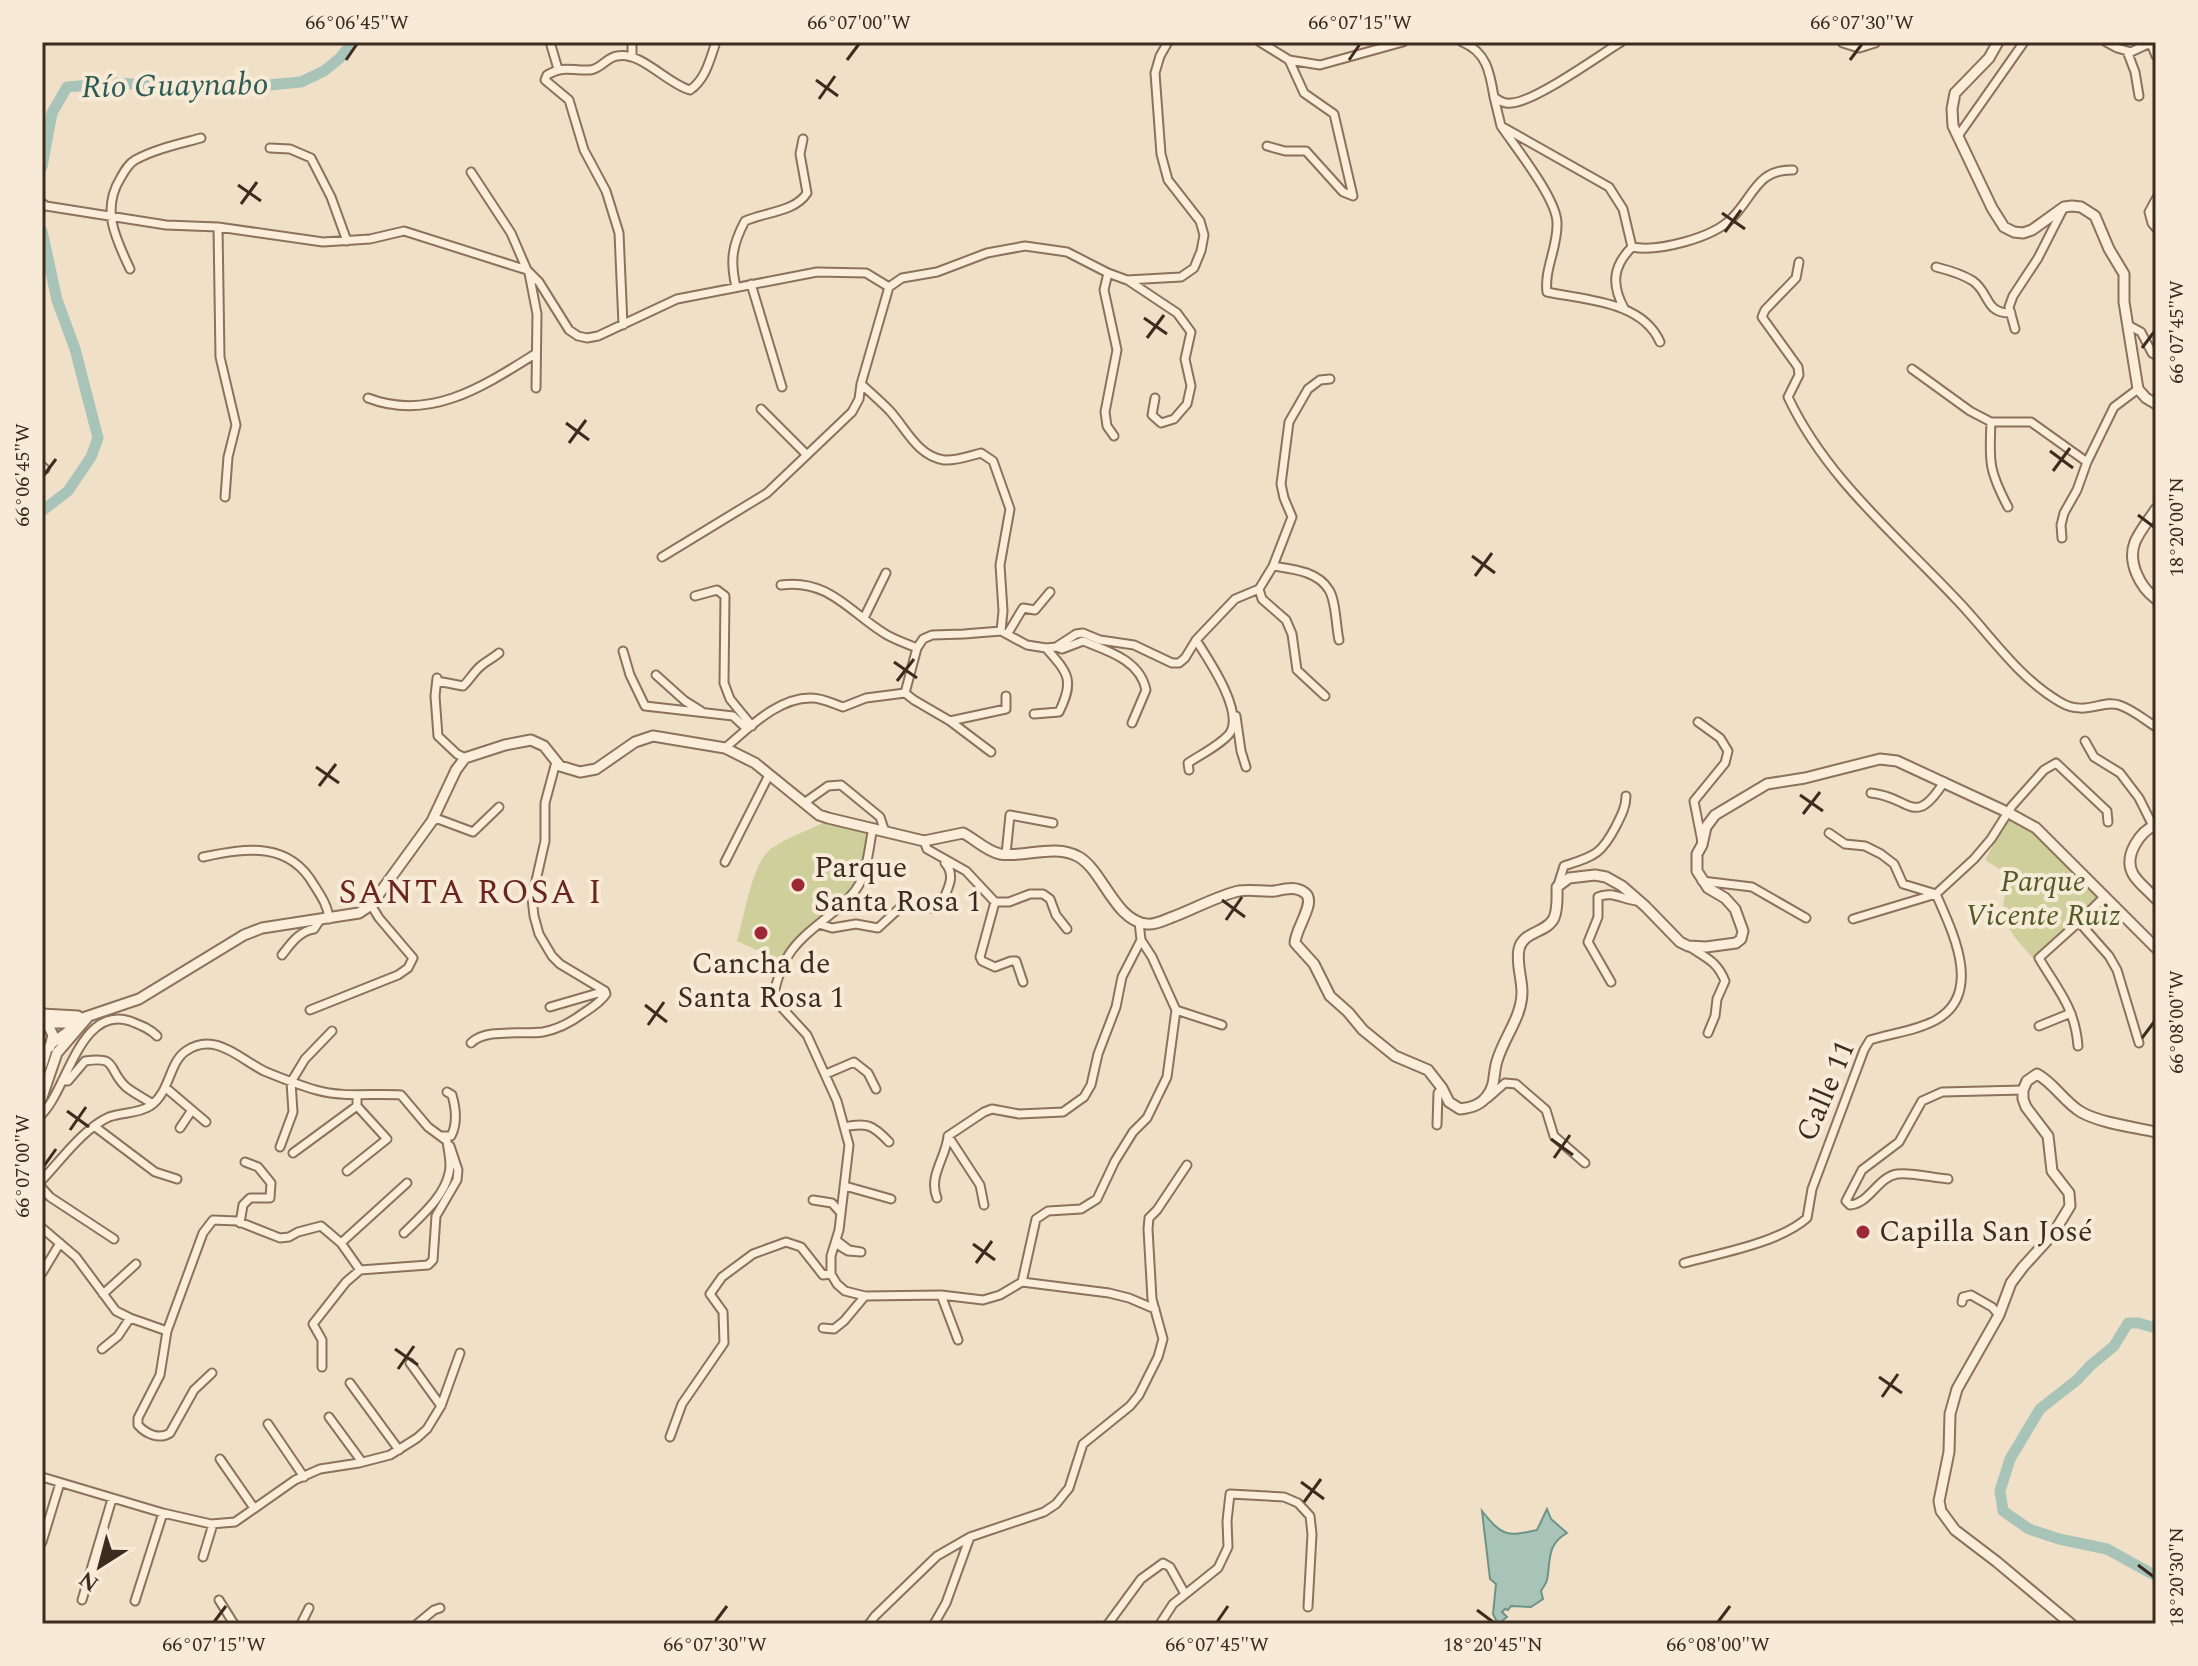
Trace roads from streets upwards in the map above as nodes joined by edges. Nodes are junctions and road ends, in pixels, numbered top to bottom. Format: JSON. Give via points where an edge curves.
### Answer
{"nodes":[{"id":1,"x":550,"y":42,"type":"edge"},
{"id":2,"x":632,"y":42,"type":"edge"},
{"id":3,"x":716,"y":42,"type":"edge"},
{"id":4,"x":1168,"y":42,"type":"edge"},
{"id":5,"x":1403,"y":42,"type":"edge"},
{"id":6,"x":1462,"y":42,"type":"edge"},
{"id":7,"x":1621,"y":42,"type":"edge"},
{"id":8,"x":1875,"y":42,"type":"edge"},
{"id":9,"x":1998,"y":42,"type":"edge"},
{"id":10,"x":2024,"y":42,"type":"edge"},
{"id":11,"x":2106,"y":42,"type":"edge"},
{"id":12,"x":1264,"y":43,"type":"edge"},
{"id":13,"x":1850,"y":43,"type":"edge"},
{"id":14,"x":2127,"y":51,"type":"junction"},
{"id":15,"x":632,"y":55,"type":"junction"},
{"id":16,"x":2156,"y":56,"type":"edge"},
{"id":17,"x":1289,"y":60,"type":"junction"},
{"id":18,"x":558,"y":69,"type":"junction"},
{"id":19,"x":2139,"y":96,"type":"dead end"},
{"id":20,"x":1494,"y":97,"type":"junction"},
{"id":21,"x":1501,"y":126,"type":"junction"},
{"id":22,"x":1958,"y":136,"type":"junction"},
{"id":23,"x":201,"y":138,"type":"dead end"},
{"id":24,"x":803,"y":139,"type":"dead end"},
{"id":25,"x":1267,"y":146,"type":"dead end"},
{"id":26,"x":270,"y":148,"type":"dead end"},
{"id":27,"x":1793,"y":170,"type":"dead end"},
{"id":28,"x":471,"y":172,"type":"dead end"},
{"id":29,"x":2156,"y":199,"type":"edge"},
{"id":30,"x":42,"y":203,"type":"edge"},
{"id":31,"x":2064,"y":207,"type":"junction"},
{"id":32,"x":110,"y":216,"type":"junction"},
{"id":33,"x":218,"y":227,"type":"junction"},
{"id":34,"x":2156,"y":228,"type":"edge"},
{"id":35,"x":347,"y":241,"type":"junction"},
{"id":36,"x":1632,"y":247,"type":"junction"},
{"id":37,"x":1799,"y":262,"type":"dead end"},
{"id":38,"x":1936,"y":267,"type":"dead end"},
{"id":39,"x":130,"y":269,"type":"dead end"},
{"id":40,"x":528,"y":270,"type":"junction"},
{"id":41,"x":1108,"y":273,"type":"junction"},
{"id":42,"x":1127,"y":280,"type":"junction"},
{"id":43,"x":751,"y":284,"type":"junction"},
{"id":44,"x":736,"y":287,"type":"junction"},
{"id":45,"x":889,"y":287,"type":"junction"},
{"id":46,"x":1624,"y":308,"type":"junction"},
{"id":47,"x":2011,"y":313,"type":"junction"},
{"id":48,"x":623,"y":325,"type":"junction"},
{"id":49,"x":2128,"y":325,"type":"junction"},
{"id":50,"x":2015,"y":329,"type":"dead end"},
{"id":51,"x":1660,"y":342,"type":"dead end"},
{"id":52,"x":535,"y":354,"type":"junction"},
{"id":53,"x":2156,"y":355,"type":"edge"},
{"id":54,"x":1912,"y":369,"type":"dead end"},
{"id":55,"x":1330,"y":379,"type":"dead end"},
{"id":56,"x":861,"y":384,"type":"junction"},
{"id":57,"x":782,"y":387,"type":"dead end"},
{"id":58,"x":536,"y":388,"type":"dead end"},
{"id":59,"x":2138,"y":389,"type":"junction"},
{"id":60,"x":368,"y":398,"type":"dead end"},
{"id":61,"x":1155,"y":398,"type":"dead end"},
{"id":62,"x":2156,"y":404,"type":"edge"},
{"id":63,"x":761,"y":409,"type":"dead end"},
{"id":64,"x":1991,"y":422,"type":"junction"},
{"id":65,"x":1114,"y":436,"type":"dead end"},
{"id":66,"x":807,"y":455,"type":"junction"},
{"id":67,"x":2087,"y":462,"type":"junction"},
{"id":68,"x":225,"y":497,"type":"dead end"},
{"id":69,"x":2008,"y":507,"type":"dead end"},
{"id":70,"x":2156,"y":509,"type":"edge"},
{"id":71,"x":2062,"y":538,"type":"dead end"},
{"id":72,"x":662,"y":557,"type":"dead end"},
{"id":73,"x":1273,"y":566,"type":"junction"},
{"id":74,"x":886,"y":573,"type":"dead end"},
{"id":75,"x":781,"y":585,"type":"dead end"},
{"id":76,"x":1259,"y":589,"type":"junction"},
{"id":77,"x":1050,"y":592,"type":"dead end"},
{"id":78,"x":695,"y":596,"type":"dead end"},
{"id":79,"x":2156,"y":599,"type":"edge"},
{"id":80,"x":864,"y":618,"type":"junction"},
{"id":81,"x":1004,"y":632,"type":"junction"},
{"id":82,"x":1196,"y":640,"type":"junction"},
{"id":83,"x":1339,"y":640,"type":"dead end"},
{"id":84,"x":1056,"y":647,"type":"junction"},
{"id":85,"x":917,"y":648,"type":"junction"},
{"id":86,"x":1046,"y":648,"type":"junction"},
{"id":87,"x":623,"y":651,"type":"dead end"},
{"id":88,"x":499,"y":653,"type":"dead end"},
{"id":89,"x":656,"y":675,"type":"dead end"},
{"id":90,"x":905,"y":693,"type":"junction"},
{"id":91,"x":1006,"y":696,"type":"dead end"},
{"id":92,"x":1325,"y":696,"type":"dead end"},
{"id":93,"x":1230,"y":708,"type":"junction"},
{"id":94,"x":706,"y":713,"type":"junction"},
{"id":95,"x":1034,"y":714,"type":"dead end"},
{"id":96,"x":950,"y":721,"type":"junction"},
{"id":97,"x":1698,"y":722,"type":"dead end"},
{"id":98,"x":1132,"y":723,"type":"dead end"},
{"id":99,"x":2156,"y":727,"type":"edge"},
{"id":100,"x":749,"y":728,"type":"junction"},
{"id":101,"x":2085,"y":741,"type":"dead end"},
{"id":102,"x":725,"y":748,"type":"junction"},
{"id":103,"x":991,"y":752,"type":"dead end"},
{"id":104,"x":465,"y":758,"type":"junction"},
{"id":105,"x":556,"y":762,"type":"junction"},
{"id":106,"x":1246,"y":767,"type":"dead end"},
{"id":107,"x":1189,"y":770,"type":"dead end"},
{"id":108,"x":769,"y":775,"type":"junction"},
{"id":109,"x":1944,"y":782,"type":"junction"},
{"id":110,"x":1871,"y":793,"type":"dead end"},
{"id":111,"x":1626,"y":796,"type":"dead end"},
{"id":112,"x":804,"y":803,"type":"junction"},
{"id":113,"x":499,"y":807,"type":"dead end"},
{"id":114,"x":2007,"y":812,"type":"junction"},
{"id":115,"x":432,"y":821,"type":"junction"},
{"id":116,"x":2108,"y":822,"type":"dead end"},
{"id":117,"x":1053,"y":823,"type":"dead end"},
{"id":118,"x":2155,"y":825,"type":"edge"},
{"id":119,"x":873,"y":828,"type":"junction"},
{"id":120,"x":885,"y":832,"type":"junction"},
{"id":121,"x":1829,"y":833,"type":"dead end"},
{"id":122,"x":924,"y":841,"type":"junction"},
{"id":123,"x":1702,"y":845,"type":"junction"},
{"id":124,"x":1006,"y":854,"type":"junction"},
{"id":125,"x":203,"y":857,"type":"dead end"},
{"id":126,"x":941,"y":858,"type":"junction"},
{"id":127,"x":725,"y":862,"type":"dead end"},
{"id":128,"x":1702,"y":881,"type":"junction"},
{"id":129,"x":1557,"y":887,"type":"junction"},
{"id":130,"x":1936,"y":894,"type":"junction"},
{"id":131,"x":2105,"y":896,"type":"junction"},
{"id":132,"x":2156,"y":899,"type":"edge"},
{"id":133,"x":1639,"y":901,"type":"junction"},
{"id":134,"x":995,"y":902,"type":"junction"},
{"id":135,"x":371,"y":905,"type":"junction"},
{"id":136,"x":1806,"y":918,"type":"dead end"},
{"id":137,"x":325,"y":919,"type":"junction"},
{"id":138,"x":1853,"y":919,"type":"dead end"},
{"id":139,"x":1139,"y":922,"type":"junction"},
{"id":140,"x":2079,"y":922,"type":"junction"},
{"id":141,"x":819,"y":924,"type":"junction"},
{"id":142,"x":1067,"y":929,"type":"dead end"},
{"id":143,"x":1141,"y":940,"type":"junction"},
{"id":144,"x":1688,"y":946,"type":"junction"},
{"id":145,"x":2156,"y":948,"type":"edge"},
{"id":146,"x":282,"y":955,"type":"dead end"},
{"id":147,"x":1023,"y":982,"type":"dead end"},
{"id":148,"x":1611,"y":982,"type":"dead end"},
{"id":149,"x":605,"y":991,"type":"junction"},
{"id":150,"x":550,"y":1007,"type":"dead end"},
{"id":151,"x":310,"y":1010,"type":"dead end"},
{"id":152,"x":1176,"y":1010,"type":"junction"},
{"id":153,"x":2071,"y":1013,"type":"junction"},
{"id":154,"x":90,"y":1015,"type":"junction"},
{"id":155,"x":43,"y":1020,"type":"edge"},
{"id":156,"x":1222,"y":1025,"type":"dead end"},
{"id":157,"x":2039,"y":1026,"type":"dead end"},
{"id":158,"x":332,"y":1031,"type":"dead end"},
{"id":159,"x":1708,"y":1033,"type":"dead end"},
{"id":160,"x":157,"y":1036,"type":"dead end"},
{"id":161,"x":471,"y":1043,"type":"dead end"},
{"id":162,"x":2139,"y":1043,"type":"dead end"},
{"id":163,"x":2078,"y":1046,"type":"dead end"},
{"id":164,"x":47,"y":1048,"type":"edge"},
{"id":165,"x":42,"y":1065,"type":"edge"},
{"id":166,"x":826,"y":1074,"type":"junction"},
{"id":167,"x":62,"y":1081,"type":"junction"},
{"id":168,"x":291,"y":1082,"type":"junction"},
{"id":169,"x":166,"y":1088,"type":"junction"},
{"id":170,"x":1442,"y":1088,"type":"junction"},
{"id":171,"x":876,"y":1089,"type":"dead end"},
{"id":172,"x":2023,"y":1090,"type":"junction"},
{"id":173,"x":447,"y":1092,"type":"dead end"},
{"id":174,"x":357,"y":1096,"type":"junction"},
{"id":175,"x":42,"y":1097,"type":"edge"},
{"id":176,"x":153,"y":1104,"type":"junction"},
{"id":177,"x":1479,"y":1104,"type":"junction"},
{"id":178,"x":357,"y":1106,"type":"junction"},
{"id":179,"x":192,"y":1110,"type":"junction"},
{"id":180,"x":42,"y":1114,"type":"edge"},
{"id":181,"x":206,"y":1122,"type":"dead end"},
{"id":182,"x":1437,"y":1125,"type":"dead end"},
{"id":183,"x":94,"y":1126,"type":"junction"},
{"id":184,"x":844,"y":1127,"type":"junction"},
{"id":185,"x":180,"y":1128,"type":"dead end"},
{"id":186,"x":2156,"y":1132,"type":"edge"},
{"id":187,"x":948,"y":1136,"type":"junction"},
{"id":188,"x":444,"y":1138,"type":"junction"},
{"id":189,"x":889,"y":1142,"type":"dead end"},
{"id":190,"x":280,"y":1147,"type":"dead end"},
{"id":191,"x":293,"y":1153,"type":"dead end"},
{"id":192,"x":245,"y":1162,"type":"dead end"},
{"id":193,"x":1585,"y":1163,"type":"dead end"},
{"id":194,"x":1187,"y":1165,"type":"dead end"},
{"id":195,"x":347,"y":1171,"type":"dead end"},
{"id":196,"x":177,"y":1179,"type":"dead end"},
{"id":197,"x":1948,"y":1179,"type":"dead end"},
{"id":198,"x":42,"y":1180,"type":"edge"},
{"id":199,"x":407,"y":1183,"type":"dead end"},
{"id":200,"x":845,"y":1186,"type":"junction"},
{"id":201,"x":42,"y":1188,"type":"edge"},
{"id":202,"x":937,"y":1198,"type":"dead end"},
{"id":203,"x":891,"y":1199,"type":"dead end"},
{"id":204,"x":813,"y":1200,"type":"dead end"},
{"id":205,"x":984,"y":1205,"type":"dead end"},
{"id":206,"x":841,"y":1213,"type":"junction"},
{"id":207,"x":240,"y":1223,"type":"junction"},
{"id":208,"x":42,"y":1228,"type":"edge"},
{"id":209,"x":404,"y":1233,"type":"dead end"},
{"id":210,"x":114,"y":1239,"type":"dead end"},
{"id":211,"x":60,"y":1243,"type":"junction"},
{"id":212,"x":341,"y":1243,"type":"junction"},
{"id":213,"x":1684,"y":1263,"type":"dead end"},
{"id":214,"x":136,"y":1264,"type":"dead end"},
{"id":215,"x":360,"y":1270,"type":"junction"},
{"id":216,"x":42,"y":1273,"type":"edge"},
{"id":217,"x":831,"y":1274,"type":"junction"},
{"id":218,"x":1022,"y":1282,"type":"junction"},
{"id":219,"x":103,"y":1294,"type":"junction"},
{"id":220,"x":941,"y":1295,"type":"junction"},
{"id":221,"x":865,"y":1296,"type":"junction"},
{"id":222,"x":1962,"y":1302,"type":"dead end"},
{"id":223,"x":1155,"y":1309,"type":"junction"},
{"id":224,"x":1999,"y":1315,"type":"junction"},
{"id":225,"x":130,"y":1318,"type":"junction"},
{"id":226,"x":823,"y":1328,"type":"dead end"},
{"id":227,"x":167,"y":1331,"type":"junction"},
{"id":228,"x":958,"y":1340,"type":"dead end"},
{"id":229,"x":102,"y":1349,"type":"dead end"},
{"id":230,"x":460,"y":1353,"type":"dead end"},
{"id":231,"x":410,"y":1363,"type":"dead end"},
{"id":232,"x":322,"y":1367,"type":"dead end"},
{"id":233,"x":212,"y":1373,"type":"dead end"},
{"id":234,"x":350,"y":1383,"type":"dead end"},
{"id":235,"x":441,"y":1406,"type":"junction"},
{"id":236,"x":329,"y":1417,"type":"dead end"},
{"id":237,"x":268,"y":1424,"type":"dead end"},
{"id":238,"x":670,"y":1437,"type":"dead end"},
{"id":239,"x":399,"y":1450,"type":"junction"},
{"id":240,"x":220,"y":1459,"type":"dead end"},
{"id":241,"x":362,"y":1462,"type":"junction"},
{"id":242,"x":42,"y":1477,"type":"edge"},
{"id":243,"x":304,"y":1477,"type":"junction"},
{"id":244,"x":60,"y":1483,"type":"junction"},
{"id":245,"x":112,"y":1499,"type":"junction"},
{"id":246,"x":254,"y":1508,"type":"junction"},
{"id":247,"x":163,"y":1513,"type":"junction"},
{"id":248,"x":213,"y":1524,"type":"junction"},
{"id":249,"x":970,"y":1537,"type":"junction"},
{"id":250,"x":42,"y":1542,"type":"edge"},
{"id":251,"x":203,"y":1557,"type":"dead end"},
{"id":252,"x":1185,"y":1594,"type":"junction"},
{"id":253,"x":82,"y":1600,"type":"dead end"},
{"id":254,"x":219,"y":1600,"type":"dead end"},
{"id":255,"x":135,"y":1601,"type":"dead end"},
{"id":256,"x":1308,"y":1607,"type":"dead end"},
{"id":257,"x":309,"y":1608,"type":"dead end"},
{"id":258,"x":440,"y":1608,"type":"dead end"},
{"id":259,"x":234,"y":1624,"type":"edge"},
{"id":260,"x":301,"y":1624,"type":"edge"},
{"id":261,"x":417,"y":1624,"type":"edge"},
{"id":262,"x":869,"y":1624,"type":"edge"},
{"id":263,"x":934,"y":1624,"type":"edge"},
{"id":264,"x":1108,"y":1624,"type":"edge"},
{"id":265,"x":1160,"y":1624,"type":"edge"},
{"id":266,"x":2071,"y":1624,"type":"edge"}],
"edges":[{"from":1,"to":18,"type":"street"},
{"from":2,"to":15,"type":"street"},
{"from":3,"to":15,"type":"street","via":[[700,82],[690,90]]},
{"from":4,"to":42,"type":"street","via":[[1155,73],[1161,154],[1168,180],[1200,221],[1204,235],[1194,268],[1181,277]]},
{"from":5,"to":17,"type":"street","via":[[1328,64]]},
{"from":6,"to":20,"type":"street","via":[[1485,60]]},
{"from":7,"to":20,"type":"street","via":[[1539,93],[1515,103]]},
{"from":8,"to":13,"type":"street","via":[[1859,47]]},
{"from":9,"to":22,"type":"street","via":[[1953,99]]},
{"from":10,"to":22,"type":"street"},
{"from":11,"to":14,"type":"street"},
{"from":12,"to":17,"type":"street"},
{"from":14,"to":16,"type":"street","via":[[2148,44]]},
{"from":14,"to":19,"type":"street"},
{"from":15,"to":18,"type":"street","via":[[614,56],[593,70]]},
{"from":17,"to":25,"type":"street","via":[[1304,93],[1334,114],[1353,196],[1343,192],[1306,151]]},
{"from":18,"to":48,"type":"street","via":[[545,80],[569,100],[619,233]]},
{"from":20,"to":21,"type":"street"},
{"from":21,"to":36,"type":"street","via":[[1609,187],[1623,209]]},
{"from":21,"to":46,"type":"street","via":[[1556,213],[1547,292]]},
{"from":22,"to":31,"type":"street","via":[[2004,227],[2023,233]]},
{"from":23,"to":32,"type":"street","via":[[132,162],[114,188]]},
{"from":24,"to":44,"type":"street","via":[[800,154],[807,193],[792,207],[745,221],[731,267]]},
{"from":26,"to":35,"type":"street","via":[[311,158]]},
{"from":27,"to":36,"type":"street","via":[[1764,176],[1720,228],[1668,248]]},
{"from":28,"to":40,"type":"street"},
{"from":29,"to":34,"type":"street","via":[[2149,212]]},
{"from":30,"to":32,"type":"street"},
{"from":31,"to":47,"type":"street","via":[[2013,296]]},
{"from":31,"to":49,"type":"street","via":[[2089,211],[2100,226],[2124,274]]},
{"from":32,"to":33,"type":"street"},
{"from":32,"to":39,"type":"street"},
{"from":33,"to":35,"type":"street"},
{"from":33,"to":68,"type":"street","via":[[220,357],[236,425]]},
{"from":35,"to":40,"type":"street","via":[[404,231]]},
{"from":36,"to":46,"type":"street","via":[[1616,272],[1617,295]]},
{"from":37,"to":99,"type":"street","via":[[1796,278],[1762,317],[1798,367],[1788,397],[1822,456],[2033,684],[2069,707],[2117,703]]},
{"from":38,"to":47,"type":"street","via":[[1973,282],[1995,310]]},
{"from":40,"to":48,"type":"street","via":[[578,336],[598,336]]},
{"from":40,"to":52,"type":"street","via":[[537,314]]},
{"from":41,"to":42,"type":"street"},
{"from":41,"to":45,"type":"street","via":[[1067,252],[1025,246],[902,278]]},
{"from":41,"to":65,"type":"street","via":[[1104,290],[1117,350],[1105,412]]},
{"from":42,"to":61,"type":"street","via":[[1177,313],[1191,332],[1185,359],[1191,386],[1187,404],[1174,419],[1161,423],[1152,415]]},
{"from":43,"to":44,"type":"street"},
{"from":43,"to":45,"type":"street","via":[[817,272],[866,273]]},
{"from":43,"to":57,"type":"street"},
{"from":44,"to":48,"type":"street","via":[[677,299]]},
{"from":45,"to":56,"type":"street"},
{"from":46,"to":51,"type":"street","via":[[1651,326]]},
{"from":47,"to":50,"type":"street"},
{"from":49,"to":53,"type":"street","via":[[2141,332]]},
{"from":49,"to":59,"type":"street"},
{"from":52,"to":58,"type":"street"},
{"from":52,"to":60,"type":"street","via":[[496,380],[436,403],[415,407]]},
{"from":54,"to":64,"type":"street"},
{"from":55,"to":73,"type":"street","via":[[1308,389],[1289,422],[1281,484],[1292,517]]},
{"from":56,"to":66,"type":"street","via":[[852,412]]},
{"from":56,"to":81,"type":"street","via":[[931,455],[953,460],[981,453],[993,461],[1010,509],[1000,565]]},
{"from":59,"to":62,"type":"street"},
{"from":59,"to":67,"type":"street","via":[[2114,407]]},
{"from":63,"to":66,"type":"street"},
{"from":64,"to":67,"type":"street","via":[[2031,422]]},
{"from":64,"to":69,"type":"street","via":[[1990,461]]},
{"from":66,"to":72,"type":"street","via":[[767,493]]},
{"from":67,"to":71,"type":"street","via":[[2064,513]]},
{"from":70,"to":79,"type":"street","via":[[2134,544],[2133,556],[2142,585]]},
{"from":73,"to":76,"type":"street"},
{"from":73,"to":83,"type":"street","via":[[1313,576],[1330,591]]},
{"from":74,"to":80,"type":"street"},
{"from":75,"to":80,"type":"street","via":[[831,593]]},
{"from":76,"to":82,"type":"street","via":[[1235,599]]},
{"from":76,"to":92,"type":"street","via":[[1262,599],[1286,620],[1297,670]]},
{"from":77,"to":81,"type":"street","via":[[1035,610],[1023,608]]},
{"from":78,"to":100,"type":"street","via":[[717,590],[725,596],[724,683]]},
{"from":80,"to":85,"type":"street"},
{"from":81,"to":85,"type":"street","via":[[932,635]]},
{"from":81,"to":86,"type":"street"},
{"from":82,"to":84,"type":"street","via":[[1179,663],[1083,633]]},
{"from":82,"to":93,"type":"street","via":[[1228,692]]},
{"from":84,"to":86,"type":"street"},
{"from":84,"to":98,"type":"street","via":[[1083,641],[1118,655],[1138,671],[1146,690]]},
{"from":85,"to":90,"type":"street"},
{"from":86,"to":95,"type":"street","via":[[1065,669],[1068,693],[1059,712]]},
{"from":87,"to":94,"type":"street","via":[[645,706]]},
{"from":88,"to":104,"type":"street","via":[[463,686],[437,680],[438,736]]},
{"from":89,"to":94,"type":"street"},
{"from":90,"to":96,"type":"street"},
{"from":90,"to":100,"type":"street","via":[[843,707],[815,697],[801,699],[778,706]]},
{"from":91,"to":96,"type":"street","via":[[1006,709]]},
{"from":93,"to":106,"type":"street","via":[[1235,711]]},
{"from":93,"to":107,"type":"street","via":[[1232,730],[1188,763]]},
{"from":94,"to":100,"type":"street","via":[[733,716]]},
{"from":96,"to":103,"type":"street"},
{"from":97,"to":123,"type":"street","via":[[1728,751],[1725,763],[1694,801]]},
{"from":100,"to":102,"type":"street"},
{"from":101,"to":118,"type":"street","via":[[2094,757],[2120,773]]},
{"from":102,"to":105,"type":"street","via":[[653,736],[587,772]]},
{"from":102,"to":108,"type":"street"},
{"from":104,"to":105,"type":"street","via":[[531,740],[544,746]]},
{"from":104,"to":115,"type":"street"},
{"from":105,"to":149,"type":"street","via":[[545,803],[534,916],[552,956]]},
{"from":108,"to":112,"type":"street"},
{"from":108,"to":127,"type":"street"},
{"from":109,"to":110,"type":"street","via":[[1931,802],[1920,808]]},
{"from":109,"to":114,"type":"street"},
{"from":109,"to":123,"type":"street","via":[[1880,759],[1767,784],[1715,815]]},
{"from":111,"to":129,"type":"street","via":[[1605,847],[1591,858],[1564,866]]},
{"from":112,"to":119,"type":"street","via":[[819,815]]},
{"from":112,"to":120,"type":"street","via":[[828,786],[841,785],[880,817]]},
{"from":113,"to":115,"type":"street","via":[[473,832]]},
{"from":114,"to":116,"type":"street","via":[[2056,763],[2107,811]]},
{"from":114,"to":130,"type":"street","via":[[1974,859]]},
{"from":114,"to":131,"type":"street","via":[[2043,834]]},
{"from":115,"to":135,"type":"street"},
{"from":117,"to":124,"type":"street","via":[[1010,815]]},
{"from":118,"to":132,"type":"street","via":[[2145,829],[2131,852],[2131,866]]},
{"from":119,"to":120,"type":"street"},
{"from":119,"to":141,"type":"street","via":[[860,884]]},
{"from":120,"to":122,"type":"street"},
{"from":121,"to":130,"type":"street","via":[[1845,844],[1881,854],[1894,864],[1903,884]]},
{"from":122,"to":124,"type":"street","via":[[963,833]]},
{"from":122,"to":126,"type":"street"},
{"from":123,"to":128,"type":"street","via":[[1696,860]]},
{"from":124,"to":139,"type":"street","via":[[1054,851],[1081,858]]},
{"from":125,"to":137,"type":"street","via":[[238,850],[272,851],[289,858],[306,871],[326,906]]},
{"from":126,"to":134,"type":"street","via":[[966,871]]},
{"from":126,"to":141,"type":"street","via":[[952,877],[939,909],[904,904],[878,928]]},
{"from":128,"to":136,"type":"street","via":[[1752,887]]},
{"from":128,"to":144,"type":"street","via":[[1735,909],[1743,931],[1736,943]]},
{"from":129,"to":133,"type":"street","via":[[1569,878],[1595,875],[1622,886]]},
{"from":129,"to":177,"type":"street","via":[[1553,920],[1519,946],[1522,994],[1517,1018],[1497,1061],[1493,1085]]},
{"from":130,"to":138,"type":"street"},
{"from":130,"to":213,"type":"street","name":"Calle 11","via":[[1962,970],[1954,1005],[1937,1019],[1870,1040],[1815,1181],[1807,1218],[1762,1242]]},
{"from":131,"to":140,"type":"street"},
{"from":131,"to":145,"type":"street"},
{"from":133,"to":144,"type":"street"},
{"from":133,"to":148,"type":"street","via":[[1608,894],[1597,901],[1598,917],[1588,942]]},
{"from":134,"to":142,"type":"street","via":[[1043,894]]},
{"from":134,"to":147,"type":"street","via":[[980,957],[995,967],[1016,961]]},
{"from":135,"to":137,"type":"street","via":[[359,913]]},
{"from":135,"to":151,"type":"street","via":[[412,963],[398,975]]},
{"from":137,"to":146,"type":"street"},
{"from":137,"to":154,"type":"street","via":[[244,935],[139,999]]},
{"from":139,"to":143,"type":"street"},
{"from":139,"to":170,"type":"street","via":[[1154,924],[1238,891],[1304,892],[1309,907],[1295,943],[1314,964],[1330,996],[1381,1046],[1428,1070]]},
{"from":140,"to":153,"type":"street","via":[[2039,958]]},
{"from":140,"to":162,"type":"street","via":[[2117,970]]},
{"from":141,"to":166,"type":"street","via":[[784,959],[773,998],[807,1035]]},
{"from":143,"to":152,"type":"street"},
{"from":143,"to":187,"type":"street","via":[[1122,977],[1084,1097],[1063,1112],[992,1109]]},
{"from":144,"to":159,"type":"street","via":[[1714,962],[1725,981]]},
{"from":149,"to":150,"type":"street"},
{"from":149,"to":161,"type":"street","via":[[602,1001],[566,1026],[483,1035]]},
{"from":152,"to":156,"type":"street"},
{"from":152,"to":218,"type":"street","via":[[1167,1077],[1147,1118],[1115,1161],[1097,1199],[1081,1209],[1048,1211],[1036,1219]]},
{"from":153,"to":157,"type":"street"},
{"from":153,"to":163,"type":"street"},
{"from":154,"to":155,"type":"street","via":[[68,1023]]},
{"from":154,"to":164,"type":"street"},
{"from":154,"to":175,"type":"street","via":[[57,1053]]},
{"from":155,"to":164,"type":"street","via":[[52,1032]]},
{"from":158,"to":168,"type":"street"},
{"from":160,"to":167,"type":"street","via":[[124,1019],[101,1023],[86,1037]]},
{"from":164,"to":165,"type":"street"},
{"from":166,"to":171,"type":"street","via":[[854,1062]]},
{"from":166,"to":184,"type":"street"},
{"from":167,"to":176,"type":"street","via":[[85,1061],[99,1059]]},
{"from":167,"to":180,"type":"street"},
{"from":168,"to":169,"type":"street","via":[[230,1049],[205,1045],[180,1056]]},
{"from":168,"to":174,"type":"street"},
{"from":168,"to":190,"type":"street","via":[[293,1112]]},
{"from":169,"to":176,"type":"street"},
{"from":169,"to":179,"type":"street"},
{"from":170,"to":177,"type":"street","via":[[1453,1106]]},
{"from":170,"to":182,"type":"street"},
{"from":172,"to":186,"type":"street","via":[[2037,1074],[2081,1112]]},
{"from":172,"to":197,"type":"street","via":[[1942,1092],[1922,1101],[1899,1142],[1862,1170],[1846,1201],[1857,1205],[1895,1174]]},
{"from":172,"to":224,"type":"street","via":[[2026,1107],[2048,1136],[2052,1171],[2069,1193],[2070,1206],[2011,1283]]},
{"from":173,"to":188,"type":"street","via":[[454,1104],[455,1128]]},
{"from":174,"to":178,"type":"street"},
{"from":174,"to":188,"type":"street","via":[[401,1095]]},
{"from":176,"to":183,"type":"street"},
{"from":177,"to":193,"type":"street","via":[[1505,1083],[1516,1084],[1546,1110],[1554,1136]]},
{"from":178,"to":191,"type":"street"},
{"from":178,"to":195,"type":"street","via":[[387,1139]]},
{"from":179,"to":181,"type":"street"},
{"from":179,"to":185,"type":"street"},
{"from":183,"to":196,"type":"street","via":[[155,1172]]},
{"from":183,"to":198,"type":"street"},
{"from":184,"to":189,"type":"street","via":[[864,1123]]},
{"from":184,"to":200,"type":"street","via":[[849,1145]]},
{"from":187,"to":202,"type":"street","via":[[934,1180]]},
{"from":187,"to":205,"type":"street","via":[[980,1185]]},
{"from":188,"to":209,"type":"street","via":[[450,1172],[444,1188]]},
{"from":188,"to":215,"type":"street","via":[[458,1170],[436,1216],[433,1260],[421,1266]]},
{"from":192,"to":207,"type":"street","via":[[258,1167],[271,1183],[270,1198],[250,1198]]},
{"from":194,"to":223,"type":"street","via":[[1149,1218]]},
{"from":199,"to":212,"type":"street"},
{"from":200,"to":203,"type":"street"},
{"from":200,"to":206,"type":"street"},
{"from":201,"to":210,"type":"street"},
{"from":204,"to":206,"type":"street","via":[[832,1203]]},
{"from":206,"to":217,"type":"street"},
{"from":207,"to":212,"type":"street","via":[[280,1238],[321,1226]]},
{"from":207,"to":227,"type":"street","via":[[213,1220],[203,1233]]},
{"from":208,"to":211,"type":"street"},
{"from":211,"to":216,"type":"street"},
{"from":211,"to":219,"type":"street"},
{"from":212,"to":215,"type":"street"},
{"from":214,"to":219,"type":"street"},
{"from":215,"to":232,"type":"street","via":[[313,1324],[322,1340]]},
{"from":217,"to":221,"type":"street","via":[[845,1291]]},
{"from":217,"to":238,"type":"street","via":[[823,1275],[801,1247],[786,1242],[753,1254],[722,1277],[710,1294],[723,1312],[724,1343],[682,1404]]},
{"from":218,"to":220,"type":"street","via":[[983,1300]]},
{"from":218,"to":223,"type":"street","via":[[1109,1293]]},
{"from":219,"to":225,"type":"street","via":[[116,1311]]},
{"from":220,"to":221,"type":"street"},
{"from":220,"to":228,"type":"street"},
{"from":221,"to":226,"type":"street","via":[[834,1329]]},
{"from":222,"to":224,"type":"street","via":[[1971,1295]]},
{"from":223,"to":249,"type":"street","via":[[1163,1339],[1158,1357],[1130,1406],[1083,1444],[1069,1488],[1044,1512]]},
{"from":224,"to":266,"type":"street","via":[[1957,1389],[1941,1511],[1955,1530]]},
{"from":225,"to":227,"type":"street"},
{"from":225,"to":229,"type":"street"},
{"from":227,"to":233,"type":"street","via":[[160,1375],[138,1418],[142,1429],[156,1436],[170,1433],[194,1390]]},
{"from":230,"to":235,"type":"street"},
{"from":231,"to":235,"type":"street"},
{"from":234,"to":239,"type":"street"},
{"from":235,"to":239,"type":"street","via":[[427,1429]]},
{"from":236,"to":241,"type":"street"},
{"from":237,"to":243,"type":"street"},
{"from":239,"to":241,"type":"street"},
{"from":240,"to":246,"type":"street"},
{"from":241,"to":243,"type":"street"},
{"from":242,"to":244,"type":"street"},
{"from":243,"to":246,"type":"street"},
{"from":244,"to":245,"type":"street"},
{"from":244,"to":250,"type":"street"},
{"from":245,"to":247,"type":"street"},
{"from":245,"to":253,"type":"street"},
{"from":246,"to":248,"type":"street","via":[[235,1522]]},
{"from":247,"to":248,"type":"street"},
{"from":247,"to":255,"type":"street"},
{"from":248,"to":251,"type":"street"},
{"from":249,"to":262,"type":"street","via":[[937,1556]]},
{"from":249,"to":263,"type":"street"},
{"from":252,"to":256,"type":"street","via":[[1218,1568],[1228,1547],[1230,1494],[1284,1497],[1310,1516]]},
{"from":252,"to":264,"type":"street","via":[[1163,1563],[1141,1579]]},
{"from":252,"to":265,"type":"street"},
{"from":254,"to":259,"type":"street"},
{"from":257,"to":260,"type":"street"},
{"from":258,"to":261,"type":"street"}]}
